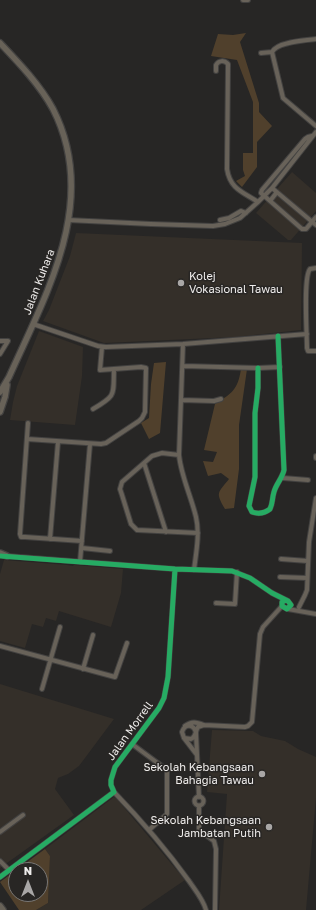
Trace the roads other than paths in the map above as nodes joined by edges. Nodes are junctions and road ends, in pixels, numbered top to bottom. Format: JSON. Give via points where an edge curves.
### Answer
{"nodes":[{"id":1,"x":243,"y":0,"type":"edge"},
{"id":2,"x":248,"y":0,"type":"edge"},
{"id":3,"x":316,"y":39,"type":"edge"},
{"id":4,"x":0,"y":43,"type":"edge"},
{"id":5,"x":272,"y":52,"type":"junction"},
{"id":6,"x":261,"y":53,"type":"dead end"},
{"id":7,"x":216,"y":71,"type":"dead end"},
{"id":8,"x":316,"y":126,"type":"edge"},
{"id":9,"x":316,"y":132,"type":"edge"},
{"id":10,"x":312,"y":136,"type":"junction"},
{"id":11,"x":272,"y":188,"type":"junction"},
{"id":12,"x":277,"y":192,"type":"junction"},
{"id":13,"x":264,"y":196,"type":"junction"},
{"id":14,"x":270,"y":201,"type":"junction"},
{"id":15,"x":258,"y":202,"type":"junction"},
{"id":16,"x":246,"y":213,"type":"junction"},
{"id":17,"x":316,"y":217,"type":"edge"},
{"id":18,"x":68,"y":220,"type":"junction"},
{"id":19,"x":220,"y":220,"type":"dead end"},
{"id":20,"x":314,"y":223,"type":"edge"},
{"id":21,"x":316,"y":268,"type":"edge"},
{"id":22,"x":33,"y":324,"type":"junction"},
{"id":23,"x":307,"y":334,"type":"junction"},
{"id":24,"x":278,"y":336,"type":"junction"},
{"id":25,"x":0,"y":341,"type":"edge"},
{"id":26,"x":183,"y":344,"type":"junction"},
{"id":27,"x":102,"y":347,"type":"junction"},
{"id":28,"x":316,"y":351,"type":"edge"},
{"id":29,"x":0,"y":354,"type":"edge"},
{"id":30,"x":183,"y":366,"type":"junction"},
{"id":31,"x":280,"y":367,"type":"junction"},
{"id":32,"x":258,"y":368,"type":"junction"},
{"id":33,"x":114,"y":369,"type":"junction"},
{"id":34,"x":2,"y":396,"type":"edge"},
{"id":35,"x":221,"y":399,"type":"dead end"},
{"id":36,"x":181,"y":400,"type":"junction"},
{"id":37,"x":93,"y":409,"type":"dead end"},
{"id":38,"x":0,"y":412,"type":"edge"},
{"id":39,"x":28,"y":424,"type":"dead end"},
{"id":40,"x":26,"y":439,"type":"junction"},
{"id":41,"x":58,"y":442,"type":"junction"},
{"id":42,"x":90,"y":444,"type":"junction"},
{"id":43,"x":178,"y":455,"type":"junction"},
{"id":44,"x":144,"y":463,"type":"junction"},
{"id":45,"x":283,"y":478,"type":"junction"},
{"id":46,"x":308,"y":480,"type":"dead end"},
{"id":47,"x":316,"y":498,"type":"edge"},
{"id":48,"x":166,"y":532,"type":"junction"},
{"id":49,"x":198,"y":533,"type":"junction"},
{"id":50,"x":50,"y":539,"type":"junction"},
{"id":51,"x":82,"y":541,"type":"junction"},
{"id":52,"x":82,"y":548,"type":"junction"},
{"id":53,"x":110,"y":551,"type":"dead end"},
{"id":54,"x":0,"y":555,"type":"edge"},
{"id":55,"x":7,"y":556,"type":"joint"},
{"id":56,"x":281,"y":560,"type":"dead end"},
{"id":57,"x":308,"y":561,"type":"junction"},
{"id":58,"x":80,"y":562,"type":"junction"},
{"id":59,"x":175,"y":569,"type":"junction"},
{"id":60,"x":194,"y":570,"type":"junction"},
{"id":61,"x":237,"y":572,"type":"junction"},
{"id":62,"x":280,"y":577,"type":"dead end"},
{"id":63,"x":307,"y":578,"type":"junction"},
{"id":64,"x":272,"y":593,"type":"junction"},
{"id":65,"x":286,"y":600,"type":"junction"},
{"id":66,"x":216,"y":603,"type":"dead end"},
{"id":67,"x":290,"y":603,"type":"junction"},
{"id":68,"x":284,"y":607,"type":"junction"},
{"id":69,"x":299,"y":607,"type":"junction"},
{"id":70,"x":315,"y":614,"type":"edge"},
{"id":71,"x":60,"y":627,"type":"dead end"},
{"id":72,"x":93,"y":635,"type":"dead end"},
{"id":73,"x":127,"y":643,"type":"dead end"},
{"id":74,"x":0,"y":646,"type":"edge"},
{"id":75,"x":50,"y":660,"type":"junction"},
{"id":76,"x":83,"y":669,"type":"junction"},
{"id":77,"x":42,"y":689,"type":"dead end"},
{"id":78,"x":204,"y":725,"type":"junction"},
{"id":79,"x":185,"y":726,"type":"junction"},
{"id":80,"x":196,"y":733,"type":"junction"},
{"id":81,"x":184,"y":738,"type":"junction"},
{"id":82,"x":132,"y":744,"type":"junction"},
{"id":83,"x":198,"y":756,"type":"junction"},
{"id":84,"x":114,"y":792,"type":"junction"},
{"id":85,"x":23,"y":815,"type":"dead end"},
{"id":86,"x":150,"y":830,"type":"junction"},
{"id":87,"x":0,"y":832,"type":"edge"},
{"id":88,"x":0,"y":861,"type":"edge"},
{"id":89,"x":18,"y":862,"type":"edge"},
{"id":90,"x":8,"y":869,"type":"joint"},
{"id":91,"x":1,"y":875,"type":"edge"},
{"id":92,"x":206,"y":910,"type":"edge"},
{"id":93,"x":215,"y":910,"type":"edge"}],
"edges":[{"from":1,"to":2,"type":"street"},
{"from":3,"to":5,"type":"street","via":[[277,46]]},
{"from":4,"to":18,"type":"main road","name":"Jalan Kuhara","via":[[38,87],[61,126],[71,172]]},
{"from":5,"to":6,"type":"street"},
{"from":5,"to":8,"type":"street","via":[[283,98]]},
{"from":7,"to":15,"type":"street","via":[[216,65],[220,62],[228,64],[227,169],[230,179],[234,187]]},
{"from":9,"to":10,"type":"street"},
{"from":10,"to":11,"type":"street"},
{"from":10,"to":13,"type":"street","via":[[308,137],[262,190]]},
{"from":11,"to":12,"type":"street"},
{"from":11,"to":13,"type":"street"},
{"from":12,"to":14,"type":"street"},
{"from":12,"to":20,"type":"street"},
{"from":13,"to":14,"type":"street"},
{"from":13,"to":15,"type":"street"},
{"from":14,"to":20,"type":"street","via":[[302,230]]},
{"from":15,"to":16,"type":"street"},
{"from":16,"to":18,"type":"street","via":[[231,222],[213,226]]},
{"from":16,"to":19,"type":"street","via":[[241,211]]},
{"from":17,"to":20,"type":"street"},
{"from":18,"to":22,"type":"main road","name":"Jalan Kuhara","via":[[57,267]]},
{"from":21,"to":23,"type":"street","via":[[310,269],[307,275]]},
{"from":22,"to":27,"type":"street"},
{"from":22,"to":34,"type":"main road","name":"Jalan Kuhara"},
{"from":23,"to":24,"type":"street"},
{"from":23,"to":28,"type":"street","via":[[308,351]]},
{"from":24,"to":26,"type":"street"},
{"from":24,"to":31,"type":"street"},
{"from":25,"to":29,"type":"street","via":[[8,341]]},
{"from":26,"to":27,"type":"street"},
{"from":26,"to":30,"type":"street"},
{"from":27,"to":33,"type":"street","via":[[100,370]]},
{"from":30,"to":32,"type":"street"},
{"from":30,"to":36,"type":"street"},
{"from":31,"to":32,"type":"street"},
{"from":31,"to":45,"type":"street","via":[[285,464]]},
{"from":32,"to":45,"type":"street","via":[[255,477],[249,506],[252,512],[262,513],[270,509],[275,488]]},
{"from":33,"to":37,"type":"street","via":[[113,395]]},
{"from":33,"to":42,"type":"street","via":[[146,368],[144,414],[139,421],[106,443]]},
{"from":34,"to":38,"type":"main road","name":"Jalan Kuhara"},
{"from":35,"to":36,"type":"street"},
{"from":36,"to":43,"type":"street"},
{"from":39,"to":40,"type":"street"},
{"from":40,"to":41,"type":"street"},
{"from":40,"to":50,"type":"street","via":[[20,534]]},
{"from":41,"to":42,"type":"street"},
{"from":41,"to":50,"type":"street"},
{"from":42,"to":51,"type":"street"},
{"from":43,"to":44,"type":"street","via":[[156,454]]},
{"from":43,"to":49,"type":"street","via":[[196,517]]},
{"from":44,"to":48,"type":"street"},
{"from":44,"to":48,"type":"street","via":[[120,486],[126,510],[131,524],[137,530]]},
{"from":45,"to":46,"type":"street"},
{"from":47,"to":57,"type":"street","via":[[310,529]]},
{"from":48,"to":49,"type":"street"},
{"from":49,"to":60,"type":"street"},
{"from":50,"to":51,"type":"street"},
{"from":51,"to":52,"type":"street"},
{"from":52,"to":53,"type":"street"},
{"from":52,"to":58,"type":"street"},
{"from":54,"to":55,"type":"main road"},
{"from":55,"to":58,"type":"street"},
{"from":56,"to":57,"type":"street"},
{"from":57,"to":63,"type":"street"},
{"from":58,"to":59,"type":"street"},
{"from":59,"to":60,"type":"street"},
{"from":59,"to":82,"type":"street","name":"Jalan Morrell","via":[[168,677],[164,698]]},
{"from":60,"to":61,"type":"street"},
{"from":61,"to":64,"type":"street"},
{"from":61,"to":66,"type":"street","via":[[235,604]]},
{"from":62,"to":63,"type":"street"},
{"from":63,"to":69,"type":"street","via":[[306,595]]},
{"from":64,"to":65,"type":"street"},
{"from":64,"to":68,"type":"street"},
{"from":65,"to":67,"type":"street"},
{"from":65,"to":68,"type":"street","via":[[283,601]]},
{"from":67,"to":68,"type":"street","via":[[290,606]]},
{"from":67,"to":69,"type":"street"},
{"from":68,"to":70,"type":"street"},
{"from":68,"to":78,"type":"street","via":[[263,627],[260,634],[252,722],[241,727]]},
{"from":69,"to":70,"type":"street"},
{"from":71,"to":75,"type":"street"},
{"from":72,"to":76,"type":"street"},
{"from":73,"to":76,"type":"street","via":[[115,678]]},
{"from":74,"to":75,"type":"street"},
{"from":75,"to":76,"type":"street"},
{"from":75,"to":77,"type":"street"},
{"from":78,"to":79,"type":"street","via":[[193,722]]},
{"from":78,"to":80,"type":"street","via":[[198,727]]},
{"from":79,"to":80,"type":"street","via":[[193,726]]},
{"from":79,"to":81,"type":"street","via":[[182,732]]},
{"from":80,"to":81,"type":"street","via":[[193,738]]},
{"from":80,"to":83,"type":"street"},
{"from":81,"to":83,"type":"street"},
{"from":82,"to":84,"type":"street","name":"Jalan Morrell","via":[[113,772],[111,785]]},
{"from":82,"to":86,"type":"street","via":[[167,770],[167,814]]},
{"from":83,"to":93,"type":"street","via":[[199,797],[203,801],[199,806],[200,830],[214,841],[216,848]]},
{"from":84,"to":86,"type":"street"},
{"from":84,"to":89,"type":"street"},
{"from":85,"to":87,"type":"street"},
{"from":86,"to":92,"type":"street"},
{"from":88,"to":90,"type":"street"},
{"from":90,"to":91,"type":"street"}]}
